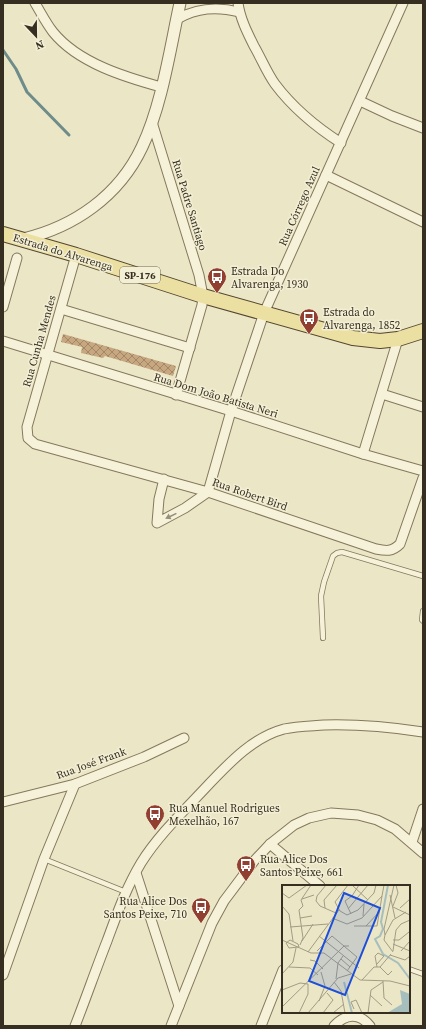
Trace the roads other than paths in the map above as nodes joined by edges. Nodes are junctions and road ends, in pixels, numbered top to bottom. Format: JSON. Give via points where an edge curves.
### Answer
{"nodes":[{"id":1,"x":35,"y":3,"type":"edge"},
{"id":2,"x":180,"y":3,"type":"edge"},
{"id":3,"x":403,"y":3,"type":"edge"},
{"id":4,"x":239,"y":7,"type":"edge"},
{"id":5,"x":176,"y":19,"type":"junction"},
{"id":6,"x":161,"y":87,"type":"junction"},
{"id":7,"x":360,"y":101,"type":"junction"},
{"id":8,"x":152,"y":122,"type":"junction"},
{"id":9,"x":423,"y":128,"type":"edge"},
{"id":10,"x":341,"y":143,"type":"junction"},
{"id":11,"x":326,"y":176,"type":"junction"},
{"id":12,"x":423,"y":222,"type":"edge"},
{"id":13,"x":58,"y":228,"type":"junction"},
{"id":14,"x":3,"y":234,"type":"edge"},
{"id":15,"x":23,"y":239,"type":"junction"},
{"id":16,"x":46,"y":246,"type":"junction"},
{"id":17,"x":76,"y":255,"type":"junction"},
{"id":18,"x":17,"y":258,"type":"dead end"},
{"id":19,"x":203,"y":296,"type":"junction"},
{"id":20,"x":3,"y":307,"type":"edge"},
{"id":21,"x":61,"y":309,"type":"junction"},
{"id":22,"x":264,"y":313,"type":"junction"},
{"id":23,"x":423,"y":330,"type":"edge"},
{"id":24,"x":398,"y":339,"type":"junction"},
{"id":25,"x":3,"y":341,"type":"edge"},
{"id":26,"x":190,"y":348,"type":"junction"},
{"id":27,"x":47,"y":355,"type":"junction"},
{"id":28,"x":382,"y":394,"type":"junction"},
{"id":29,"x":176,"y":395,"type":"junction"},
{"id":30,"x":423,"y":407,"type":"edge"},
{"id":31,"x":230,"y":411,"type":"junction"},
{"id":32,"x":27,"y":435,"type":"joint"},
{"id":33,"x":363,"y":454,"type":"junction"},
{"id":34,"x":423,"y":471,"type":"edge"},
{"id":35,"x":423,"y":478,"type":"edge"},
{"id":36,"x":164,"y":479,"type":"junction"},
{"id":37,"x":208,"y":492,"type":"junction"},
{"id":38,"x":423,"y":576,"type":"edge"},
{"id":39,"x":423,"y":611,"type":"edge"},
{"id":40,"x":423,"y":621,"type":"edge"},
{"id":41,"x":323,"y":638,"type":"dead end"},
{"id":42,"x":423,"y":732,"type":"edge"},
{"id":43,"x":184,"y":738,"type":"dead end"},
{"id":44,"x":75,"y":784,"type":"junction"},
{"id":45,"x":3,"y":802,"type":"edge"},
{"id":46,"x":423,"y":809,"type":"edge"},
{"id":47,"x":412,"y":842,"type":"junction"},
{"id":48,"x":270,"y":844,"type":"junction"},
{"id":49,"x":423,"y":853,"type":"edge"},
{"id":50,"x":44,"y":859,"type":"junction"},
{"id":51,"x":136,"y":873,"type":"junction"},
{"id":52,"x":318,"y":885,"type":"edge"},
{"id":53,"x":126,"y":892,"type":"junction"},
{"id":54,"x":410,"y":969,"type":"edge"},
{"id":55,"x":282,"y":973,"type":"edge"},
{"id":56,"x":423,"y":974,"type":"edge"},
{"id":57,"x":3,"y":975,"type":"edge"},
{"id":58,"x":179,"y":1006,"type":"junction"},
{"id":59,"x":360,"y":1015,"type":"edge"},
{"id":60,"x":75,"y":1026,"type":"edge"},
{"id":61,"x":171,"y":1026,"type":"edge"},
{"id":62,"x":261,"y":1026,"type":"edge"},
{"id":63,"x":334,"y":1026,"type":"edge"},
{"id":64,"x":370,"y":1026,"type":"edge"}],
"edges":[{"from":1,"to":6,"type":"street","via":[[53,32],[70,48],[109,71]]},
{"from":2,"to":5,"type":"street"},
{"from":3,"to":7,"type":"street","name":"Rua Córrego Azul"},
{"from":4,"to":5,"type":"street","via":[[200,9]]},
{"from":4,"to":10,"type":"street","via":[[246,30],[274,83],[294,106],[322,131]]},
{"from":5,"to":6,"type":"street"},
{"from":6,"to":8,"type":"street"},
{"from":7,"to":9,"type":"street"},
{"from":7,"to":10,"type":"street","name":"Rua Córrego Azul"},
{"from":8,"to":13,"type":"street","via":[[142,148],[117,186],[101,202]]},
{"from":8,"to":19,"type":"street","name":"Rua Padre Santiago","via":[[199,275]]},
{"from":10,"to":11,"type":"street","name":"Rua Córrego Azul"},
{"from":11,"to":12,"type":"street"},
{"from":11,"to":22,"type":"street","name":"Rua Córrego Azul"},
{"from":13,"to":15,"type":"street"},
{"from":13,"to":16,"type":"street","via":[[48,238]]},
{"from":14,"to":15,"type":"main road","name":"Estrada do Alvarenga","number":"SP-176"},
{"from":15,"to":16,"type":"main road","name":"Estrada do Alvarenga","number":"SP-176"},
{"from":16,"to":17,"type":"main road","name":"Estrada do Alvarenga","number":"SP-176"},
{"from":17,"to":19,"type":"main road","name":"Estrada do Alvarenga","number":"SP-176"},
{"from":17,"to":21,"type":"street","name":"Rua Cunha Mendes"},
{"from":18,"to":20,"type":"street"},
{"from":19,"to":22,"type":"main road","name":"Estrada do Alvarenga","number":"SP-176"},
{"from":19,"to":26,"type":"street"},
{"from":21,"to":26,"type":"street"},
{"from":21,"to":27,"type":"street","name":"Rua Cunha Mendes"},
{"from":22,"to":24,"type":"main road","name":"Estrada do Alvarenga","number":"SP-176","via":[[353,338],[380,341]]},
{"from":22,"to":31,"type":"street","name":"Rua Córrego Azul"},
{"from":23,"to":24,"type":"main road","name":"Estrada do Alvarenga","number":"SP-176"},
{"from":24,"to":28,"type":"street"},
{"from":25,"to":27,"type":"street","name":"Rua Dom João Batista Neri"},
{"from":26,"to":29,"type":"street"},
{"from":27,"to":29,"type":"street","name":"Rua Dom João Batista Neri"},
{"from":27,"to":32,"type":"street","name":"Rua Cunha Mendes"},
{"from":28,"to":30,"type":"street"},
{"from":28,"to":33,"type":"street"},
{"from":29,"to":31,"type":"street","name":"Rua Dom João Batista Neri"},
{"from":31,"to":33,"type":"street","name":"Rua Dom João Batista Neri"},
{"from":31,"to":37,"type":"street","name":"Rua Córrego Azul"},
{"from":32,"to":36,"type":"street","name":"Rua Robert Bird","via":[[35,444]]},
{"from":33,"to":34,"type":"street","name":"Rua Dom João Batista Neri"},
{"from":35,"to":37,"type":"street","name":"Rua Robert Bird","via":[[400,544],[387,552]]},
{"from":36,"to":37,"type":"street","name":"Rua Robert Bird"},
{"from":37,"to":36,"type":"street","one_way":true,"via":[[185,508],[157,522]]},
{"from":38,"to":41,"type":"lane","via":[[342,552],[337,553],[333,556],[324,582]]},
{"from":39,"to":40,"type":"lane"},
{"from":42,"to":51,"type":"street","via":[[392,727],[339,725],[305,726],[269,734],[255,742],[215,777],[163,833]]},
{"from":43,"to":44,"type":"street","name":"Rua José Frank"},
{"from":44,"to":45,"type":"street","name":"Rua José Frank"},
{"from":44,"to":50,"type":"street"},
{"from":46,"to":47,"type":"street"},
{"from":47,"to":48,"type":"street","via":[[377,820],[358,815],[332,814],[309,818],[294,825]]},
{"from":47,"to":49,"type":"street"},
{"from":48,"to":52,"type":"street"},
{"from":48,"to":58,"type":"street","via":[[224,901],[212,923]]},
{"from":50,"to":53,"type":"lane"},
{"from":50,"to":57,"type":"street"},
{"from":51,"to":53,"type":"street"},
{"from":51,"to":58,"type":"street"},
{"from":53,"to":60,"type":"street"},
{"from":54,"to":56,"type":"lane"},
{"from":55,"to":62,"type":"street"},
{"from":58,"to":61,"type":"street"},
{"from":59,"to":63,"type":"street","via":[[341,1019]]},
{"from":59,"to":64,"type":"street"}]}
